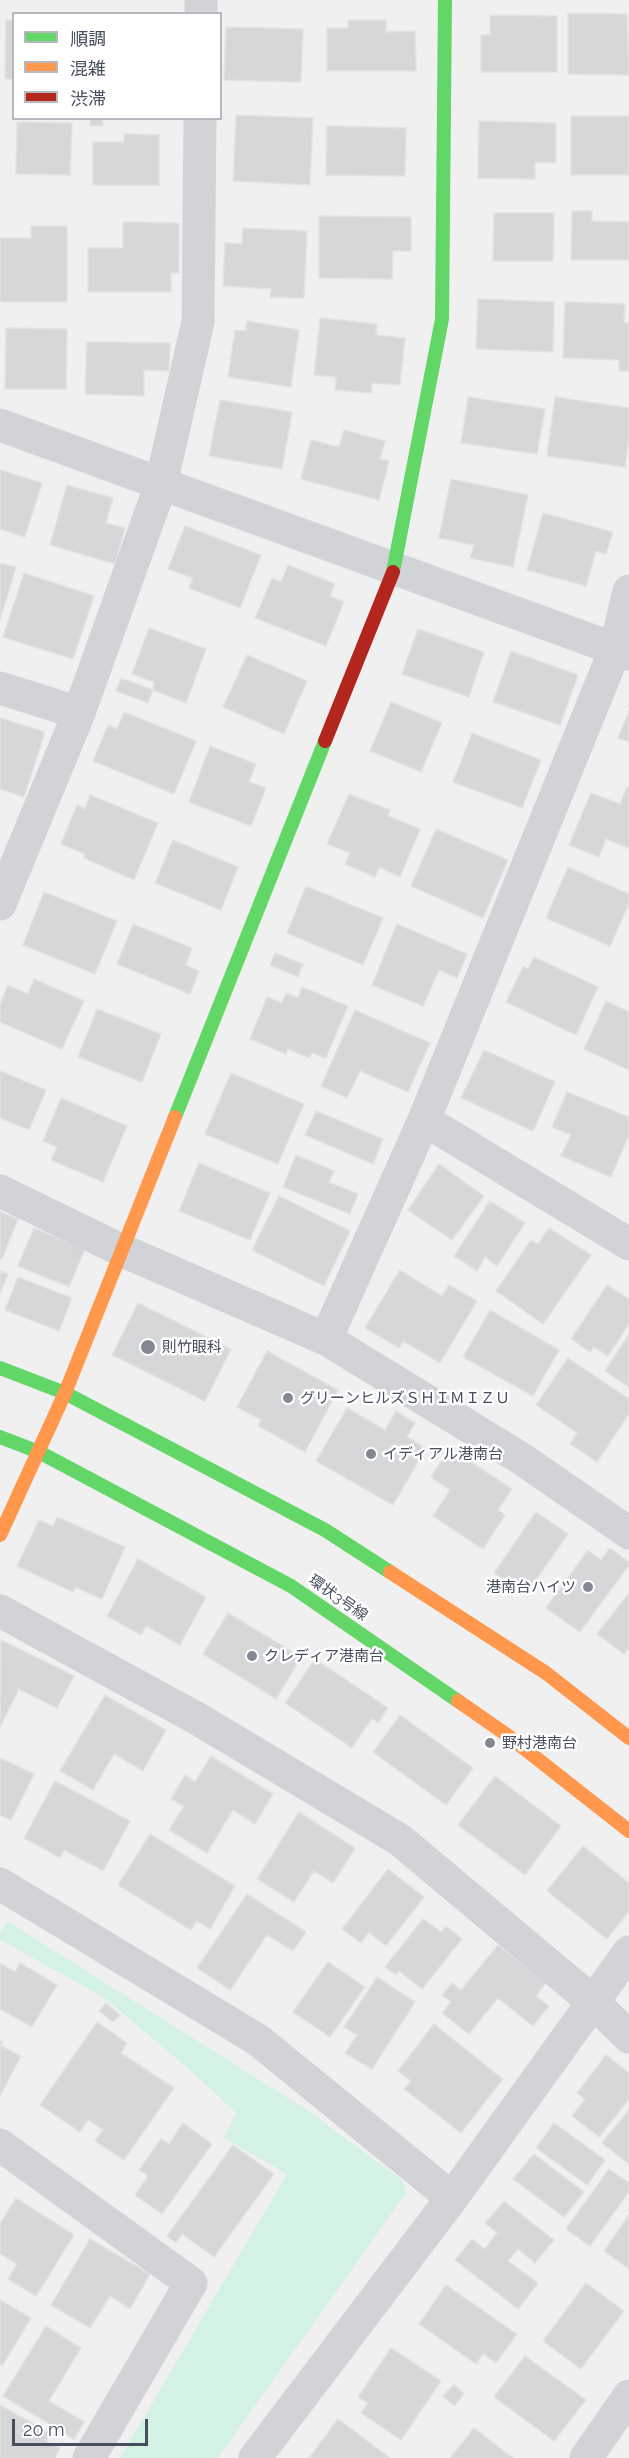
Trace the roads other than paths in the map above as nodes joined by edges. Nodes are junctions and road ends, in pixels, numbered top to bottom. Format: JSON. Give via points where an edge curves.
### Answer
{"nodes":[{"id":1,"x":445,"y":0,"type":"edge"},
{"id":2,"x":200,"y":120,"type":"edge"},
{"id":3,"x":0,"y":425,"type":"edge"},
{"id":4,"x":161,"y":484,"type":"junction"},
{"id":5,"x":395,"y":567,"type":"junction"},
{"id":6,"x":629,"y":591,"type":"edge"},
{"id":7,"x":622,"y":652,"type":"edge"},
{"id":8,"x":0,"y":688,"type":"edge"},
{"id":9,"x":79,"y":713,"type":"junction"},
{"id":10,"x":0,"y":904,"type":"edge"},
{"id":11,"x":424,"y":1120,"type":"junction"},
{"id":12,"x":0,"y":1191,"type":"edge"},
{"id":13,"x":628,"y":1240,"type":"edge"},
{"id":14,"x":122,"y":1250,"type":"junction"},
{"id":15,"x":326,"y":1339,"type":"junction"},
{"id":16,"x":0,"y":1368,"type":"edge"},
{"id":17,"x":65,"y":1393,"type":"junction"},
{"id":18,"x":0,"y":1437,"type":"edge"},
{"id":19,"x":39,"y":1452,"type":"junction"},
{"id":20,"x":629,"y":1533,"type":"edge"},
{"id":21,"x":0,"y":1535,"type":"edge"},
{"id":22,"x":0,"y":1611,"type":"edge"},
{"id":23,"x":629,"y":1738,"type":"edge"},
{"id":24,"x":629,"y":1831,"type":"edge"},
{"id":25,"x":0,"y":1884,"type":"edge"},
{"id":26,"x":629,"y":1952,"type":"edge"},
{"id":27,"x":592,"y":2001,"type":"junction"},
{"id":28,"x":629,"y":2037,"type":"edge"},
{"id":29,"x":2,"y":2152,"type":"edge"},
{"id":30,"x":452,"y":2198,"type":"junction"},
{"id":31,"x":629,"y":2396,"type":"edge"},
{"id":32,"x":88,"y":2458,"type":"edge"},
{"id":33,"x":255,"y":2458,"type":"edge"},
{"id":34,"x":586,"y":2458,"type":"edge"}],
"edges":[{"from":1,"to":5,"type":"street","via":[[442,319]]},
{"from":2,"to":4,"type":"street","via":[[198,322]]},
{"from":3,"to":4,"type":"street"},
{"from":4,"to":5,"type":"street"},
{"from":4,"to":9,"type":"street"},
{"from":5,"to":7,"type":"street"},
{"from":5,"to":14,"type":"street"},
{"from":6,"to":7,"type":"street"},
{"from":7,"to":11,"type":"street"},
{"from":8,"to":9,"type":"street"},
{"from":9,"to":10,"type":"street"},
{"from":11,"to":13,"type":"street"},
{"from":11,"to":15,"type":"street"},
{"from":12,"to":14,"type":"street"},
{"from":14,"to":15,"type":"street"},
{"from":14,"to":17,"type":"street"},
{"from":15,"to":20,"type":"street","via":[[522,1459]]},
{"from":16,"to":17,"type":"street"},
{"from":17,"to":19,"type":"street"},
{"from":17,"to":23,"type":"street","via":[[325,1530],[546,1673]]},
{"from":18,"to":19,"type":"street","name":"環状3号線"},
{"from":19,"to":21,"type":"street"},
{"from":19,"to":24,"type":"street","name":"環状3号線","via":[[291,1586],[507,1735]]},
{"from":22,"to":27,"type":"street","via":[[198,1719],[400,1840]]},
{"from":25,"to":30,"type":"street","via":[[258,2040]]},
{"from":26,"to":27,"type":"street"},
{"from":27,"to":28,"type":"street"},
{"from":27,"to":30,"type":"street"},
{"from":29,"to":32,"type":"street","via":[[191,2283]]},
{"from":30,"to":33,"type":"street"},
{"from":31,"to":34,"type":"street"}]}
